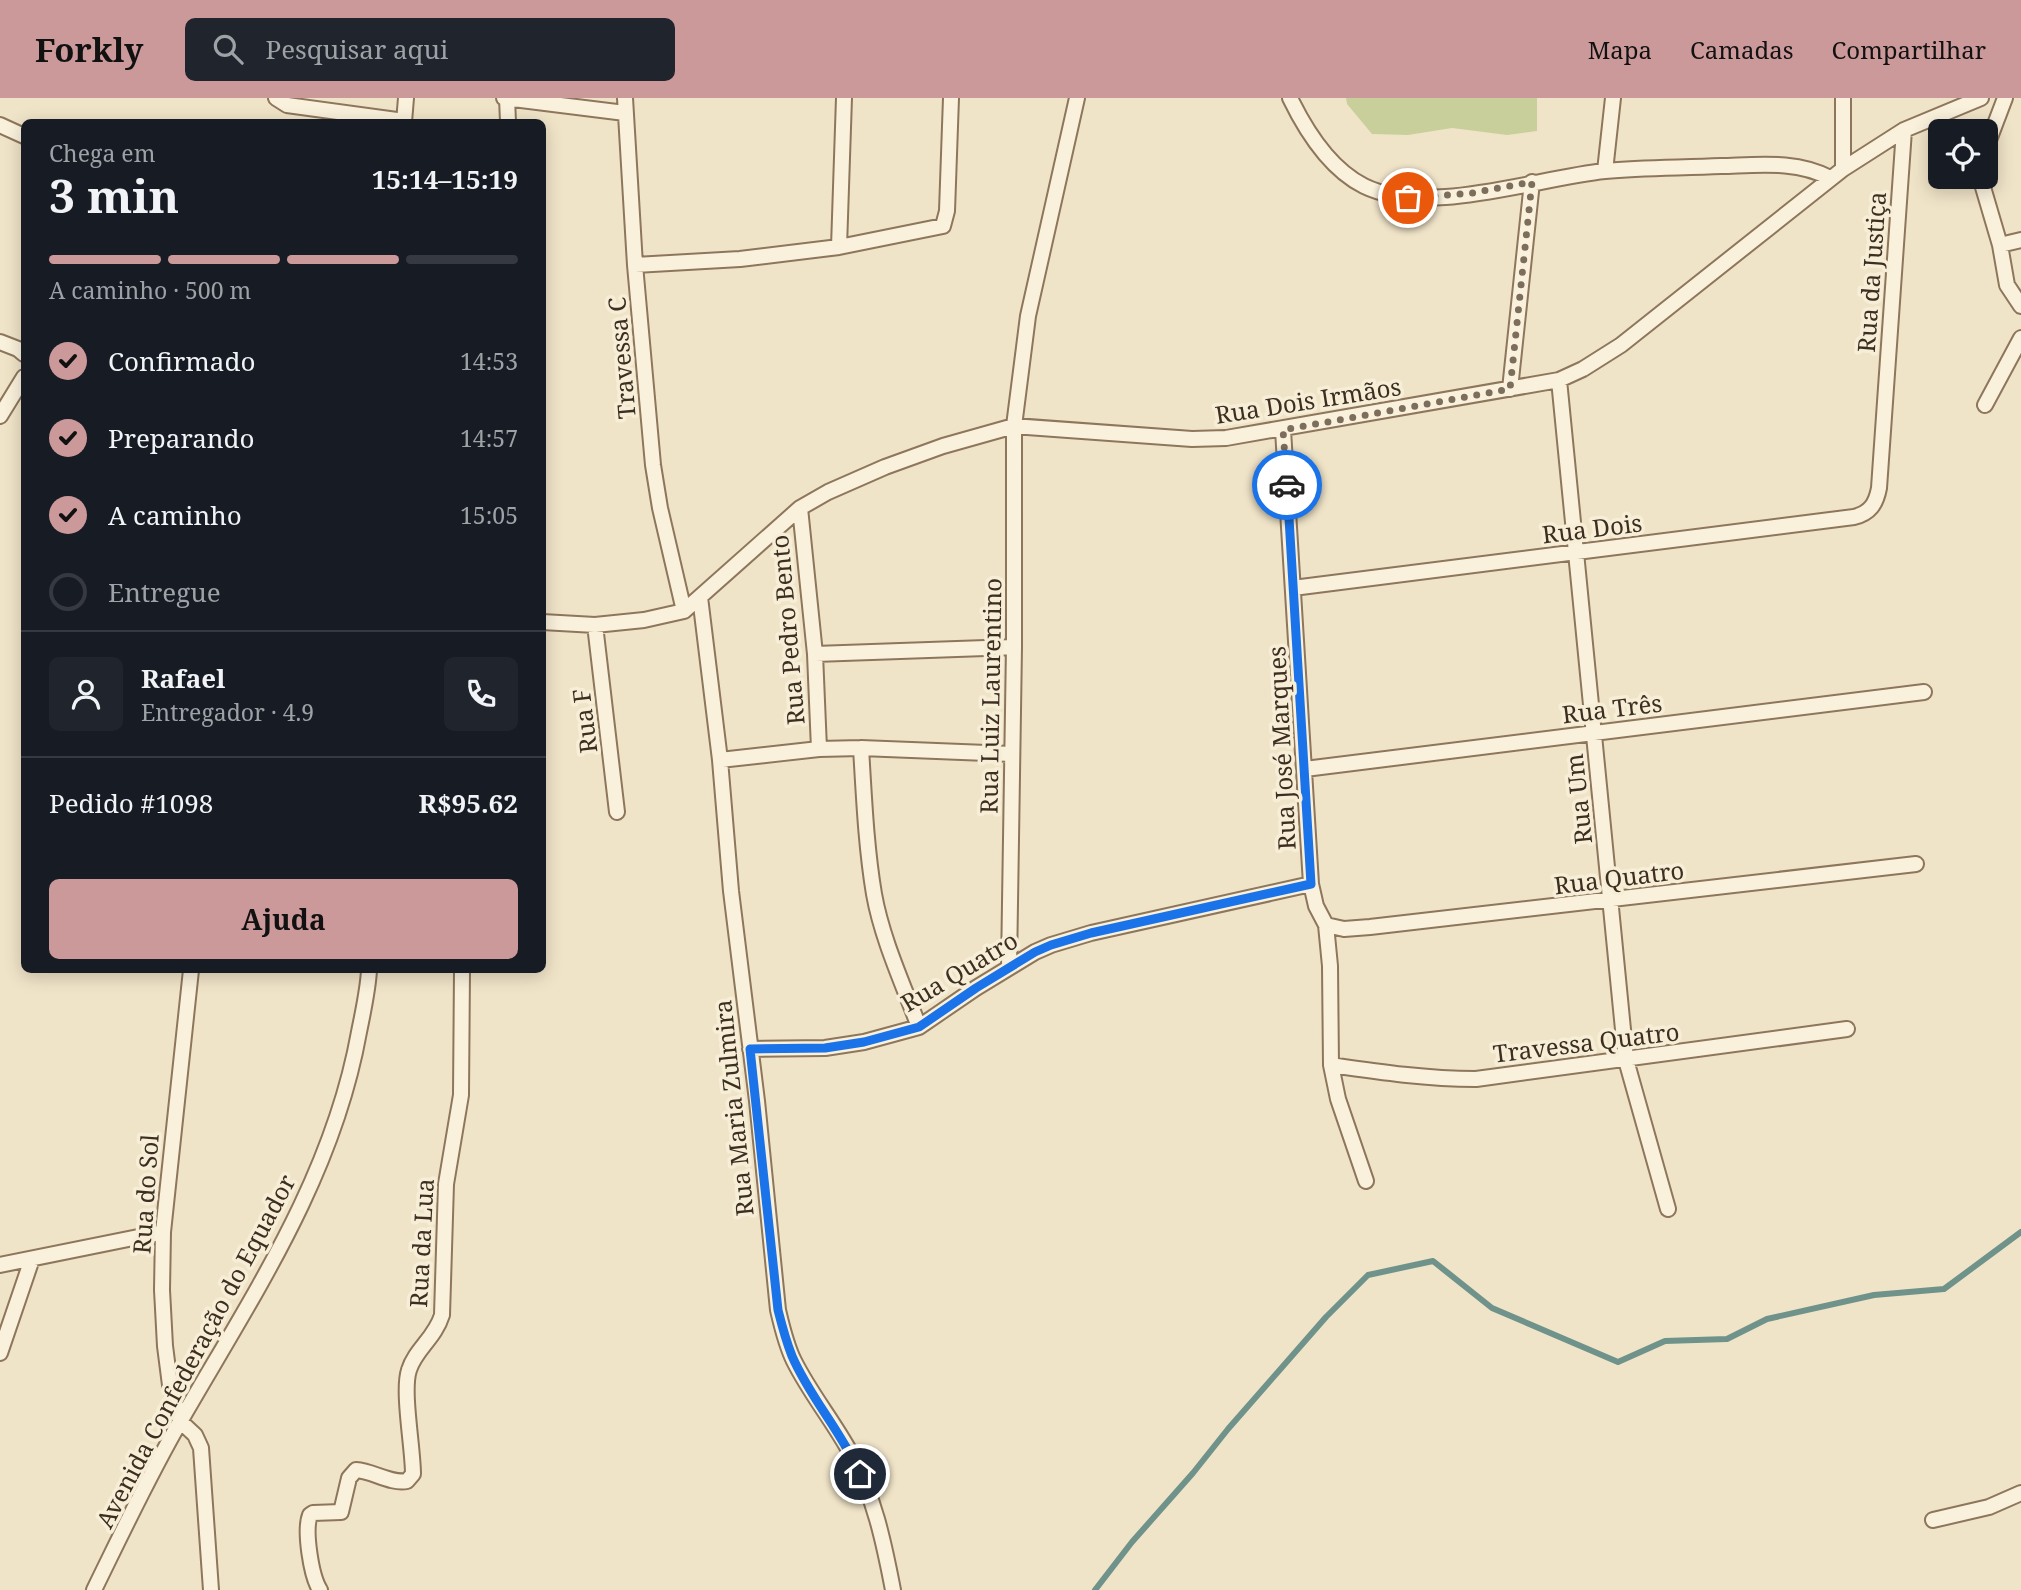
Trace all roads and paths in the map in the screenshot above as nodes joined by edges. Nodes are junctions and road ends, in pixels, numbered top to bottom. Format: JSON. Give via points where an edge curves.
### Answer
{"nodes":[{"id":1,"x":276,"y":98,"type":"edge"},
{"id":2,"x":406,"y":98,"type":"edge"},
{"id":3,"x":506,"y":98,"type":"edge"},
{"id":4,"x":844,"y":98,"type":"edge"},
{"id":5,"x":951,"y":98,"type":"edge"},
{"id":6,"x":1077,"y":98,"type":"edge"},
{"id":7,"x":1290,"y":98,"type":"edge"},
{"id":8,"x":1613,"y":98,"type":"edge"},
{"id":9,"x":1843,"y":98,"type":"edge"},
{"id":10,"x":1981,"y":98,"type":"edge"},
{"id":11,"x":2005,"y":98,"type":"edge"},
{"id":12,"x":625,"y":105,"type":"edge"},
{"id":13,"x":383,"y":119,"type":"edge"},
{"id":14,"x":404,"y":119,"type":"edge"},
{"id":15,"x":508,"y":119,"type":"edge"},
{"id":16,"x":1997,"y":119,"type":"edge"},
{"id":17,"x":0,"y":125,"type":"edge"},
{"id":18,"x":1904,"y":130,"type":"junction"},
{"id":19,"x":21,"y":135,"type":"edge"},
{"id":20,"x":1843,"y":169,"type":"junction"},
{"id":21,"x":1605,"y":171,"type":"junction"},
{"id":22,"x":1830,"y":178,"type":"junction"},
{"id":23,"x":1532,"y":182,"type":"junction"},
{"id":24,"x":1984,"y":189,"type":"edge"},
{"id":25,"x":2021,"y":240,"type":"edge"},
{"id":26,"x":2000,"y":245,"type":"junction"},
{"id":27,"x":839,"y":247,"type":"junction"},
{"id":28,"x":635,"y":265,"type":"junction"},
{"id":29,"x":2021,"y":306,"type":"edge"},
{"id":30,"x":2021,"y":338,"type":"edge"},
{"id":31,"x":0,"y":342,"type":"edge"},
{"id":32,"x":21,"y":352,"type":"edge"},
{"id":33,"x":1559,"y":380,"type":"junction"},
{"id":34,"x":21,"y":382,"type":"edge"},
{"id":35,"x":1510,"y":389,"type":"junction"},
{"id":36,"x":1985,"y":405,"type":"dead end"},
{"id":37,"x":0,"y":416,"type":"edge"},
{"id":38,"x":1014,"y":426,"type":"junction"},
{"id":39,"x":1283,"y":430,"type":"junction"},
{"id":40,"x":1879,"y":488,"type":"joint"},
{"id":41,"x":800,"y":508,"type":"junction"},
{"id":42,"x":1578,"y":553,"type":"junction"},
{"id":43,"x":1293,"y":588,"type":"junction"},
{"id":44,"x":700,"y":597,"type":"junction"},
{"id":45,"x":684,"y":611,"type":"junction"},
{"id":46,"x":546,"y":622,"type":"edge"},
{"id":47,"x":595,"y":625,"type":"junction"},
{"id":48,"x":1014,"y":647,"type":"junction"},
{"id":49,"x":815,"y":654,"type":"junction"},
{"id":50,"x":1924,"y":692,"type":"dead end"},
{"id":51,"x":1594,"y":733,"type":"junction"},
{"id":52,"x":861,"y":748,"type":"junction"},
{"id":53,"x":819,"y":749,"type":"junction"},
{"id":54,"x":1012,"y":754,"type":"junction"},
{"id":55,"x":720,"y":760,"type":"junction"},
{"id":56,"x":1305,"y":769,"type":"junction"},
{"id":57,"x":617,"y":812,"type":"dead end"},
{"id":58,"x":1916,"y":864,"type":"dead end"},
{"id":59,"x":1311,"y":884,"type":"junction"},
{"id":60,"x":1611,"y":901,"type":"junction"},
{"id":61,"x":1326,"y":925,"type":"junction"},
{"id":62,"x":1009,"y":967,"type":"junction"},
{"id":63,"x":191,"y":973,"type":"edge"},
{"id":64,"x":368,"y":973,"type":"edge"},
{"id":65,"x":462,"y":973,"type":"edge"},
{"id":66,"x":919,"y":1027,"type":"junction"},
{"id":67,"x":1846,"y":1030,"type":"dead end"},
{"id":68,"x":750,"y":1049,"type":"junction"},
{"id":69,"x":1626,"y":1060,"type":"junction"},
{"id":70,"x":1331,"y":1065,"type":"junction"},
{"id":71,"x":1366,"y":1181,"type":"dead end"},
{"id":72,"x":1668,"y":1209,"type":"dead end"},
{"id":73,"x":163,"y":1232,"type":"junction"},
{"id":74,"x":32,"y":1259,"type":"junction"},
{"id":75,"x":0,"y":1265,"type":"edge"},
{"id":76,"x":0,"y":1353,"type":"edge"},
{"id":77,"x":180,"y":1421,"type":"junction"},
{"id":78,"x":2021,"y":1493,"type":"edge"},
{"id":79,"x":1933,"y":1520,"type":"dead end"},
{"id":80,"x":94,"y":1590,"type":"edge"},
{"id":81,"x":211,"y":1590,"type":"edge"},
{"id":82,"x":320,"y":1590,"type":"edge"},
{"id":83,"x":893,"y":1590,"type":"edge"}],
"edges":[{"from":1,"to":13,"type":"street","via":[[287,105]]},
{"from":2,"to":14,"type":"street"},
{"from":3,"to":12,"type":"street"},
{"from":3,"to":15,"type":"street"},
{"from":4,"to":27,"type":"street"},
{"from":5,"to":27,"type":"street","via":[[943,226]]},
{"from":6,"to":38,"type":"street","name":"Rua Luiz Laurentino","via":[[1028,316]]},
{"from":7,"to":23,"type":"street","via":[[1325,153],[1364,186],[1408,198]]},
{"from":8,"to":21,"type":"street"},
{"from":9,"to":20,"type":"street"},
{"from":10,"to":18,"type":"street"},
{"from":11,"to":16,"type":"street"},
{"from":12,"to":28,"type":"street","name":"Travessa C"},
{"from":17,"to":19,"type":"street"},
{"from":18,"to":20,"type":"street","name":"Rua da Justiça"},
{"from":18,"to":40,"type":"street","name":"Rua da Justiça"},
{"from":20,"to":22,"type":"street","name":"Rua Dois Irmãos"},
{"from":21,"to":22,"type":"street","via":[[1783,165]]},
{"from":21,"to":23,"type":"street"},
{"from":22,"to":33,"type":"street","name":"Rua Dois Irmãos","via":[[1621,345]]},
{"from":23,"to":35,"type":"street"},
{"from":24,"to":26,"type":"street"},
{"from":25,"to":26,"type":"street"},
{"from":26,"to":29,"type":"street","via":[[2007,285]]},
{"from":27,"to":28,"type":"street"},
{"from":28,"to":45,"type":"street","name":"Travessa C","via":[[653,465]]},
{"from":30,"to":36,"type":"street"},
{"from":31,"to":32,"type":"street"},
{"from":33,"to":35,"type":"street","name":"Rua Dois Irmãos"},
{"from":33,"to":42,"type":"street","name":"Rua Um"},
{"from":34,"to":37,"type":"street"},
{"from":35,"to":39,"type":"street","name":"Rua Dois Irmãos"},
{"from":38,"to":39,"type":"street","name":"Rua Dois Irmãos","via":[[1192,439]]},
{"from":38,"to":41,"type":"street","name":"Rua Dois Irmãos","via":[[885,467]]},
{"from":38,"to":48,"type":"street","name":"Rua Luiz Laurentino"},
{"from":39,"to":43,"type":"street","name":"Rua José Marques"},
{"from":40,"to":42,"type":"street","name":"Rua Dois","via":[[1870,510],[1854,517]]},
{"from":41,"to":44,"type":"street","name":"Rua Dois Irmãos"},
{"from":41,"to":49,"type":"street","name":"Rua Pedro Bento"},
{"from":42,"to":43,"type":"street","name":"Rua Dois"},
{"from":42,"to":51,"type":"street","name":"Rua Um"},
{"from":43,"to":56,"type":"street","name":"Rua José Marques"},
{"from":44,"to":45,"type":"street","name":"Rua Dois Irmãos"},
{"from":44,"to":55,"type":"street","name":"Rua Maria Zulmira"},
{"from":45,"to":47,"type":"street","name":"Rua Dois Irmãos","via":[[644,621]]},
{"from":46,"to":47,"type":"street","name":"Rua Dois Irmãos"},
{"from":47,"to":57,"type":"street","name":"Rua F"},
{"from":48,"to":49,"type":"street"},
{"from":48,"to":54,"type":"street","name":"Rua Luiz Laurentino"},
{"from":49,"to":53,"type":"street","name":"Rua Pedro Bento"},
{"from":50,"to":51,"type":"street","name":"Rua Três"},
{"from":51,"to":56,"type":"street","name":"Rua Três"},
{"from":51,"to":60,"type":"street","name":"Rua Um"},
{"from":52,"to":53,"type":"street"},
{"from":52,"to":54,"type":"street"},
{"from":52,"to":66,"type":"street","via":[[874,894]]},
{"from":53,"to":55,"type":"street"},
{"from":54,"to":62,"type":"street","name":"Rua Luiz Laurentino"},
{"from":55,"to":68,"type":"street","name":"Rua Maria Zulmira"},
{"from":56,"to":59,"type":"street","name":"Rua José Marques"},
{"from":58,"to":60,"type":"street","name":"Rua Quatro"},
{"from":59,"to":61,"type":"street","name":"Rua José Marques"},
{"from":59,"to":62,"type":"street","name":"Rua Quatro","via":[[1071,938]]},
{"from":60,"to":61,"type":"street","name":"Rua Quatro","via":[[1370,928]]},
{"from":60,"to":69,"type":"street","name":"Rua Um"},
{"from":61,"to":70,"type":"street","name":"Rua José Marques"},
{"from":62,"to":66,"type":"street","name":"Rua Quatro"},
{"from":63,"to":73,"type":"street","name":"Rua do Sol"},
{"from":64,"to":77,"type":"street","name":"Avenida Confederação do Equador","via":[[352,1070],[313,1180],[246,1312]]},
{"from":65,"to":82,"type":"street","name":"Rua da Lua","via":[[461,1096],[446,1184],[442,1315],[412,1363],[407,1382],[413,1474],[407,1481],[397,1482],[354,1471],[341,1513],[310,1515],[313,1574]]},
{"from":66,"to":68,"type":"street","name":"Rua Quatro","via":[[825,1048]]},
{"from":67,"to":69,"type":"street","name":"Travessa Quatro"},
{"from":68,"to":83,"type":"street","name":"Rua Maria Zulmira","via":[[785,1338],[852,1455],[884,1542]]},
{"from":69,"to":70,"type":"street","name":"Travessa Quatro","via":[[1476,1079],[1395,1075]]},
{"from":69,"to":72,"type":"street","name":"Rua Um"},
{"from":70,"to":71,"type":"street","name":"Rua José Marques"},
{"from":73,"to":74,"type":"street"},
{"from":73,"to":77,"type":"street","name":"Rua do Sol","via":[[165,1346]]},
{"from":74,"to":75,"type":"street"},
{"from":74,"to":76,"type":"street"},
{"from":77,"to":80,"type":"street","name":"Avenida Confederação do Equador"},
{"from":77,"to":81,"type":"street","via":[[201,1448]]},
{"from":78,"to":79,"type":"street","via":[[1989,1507]]}]}
